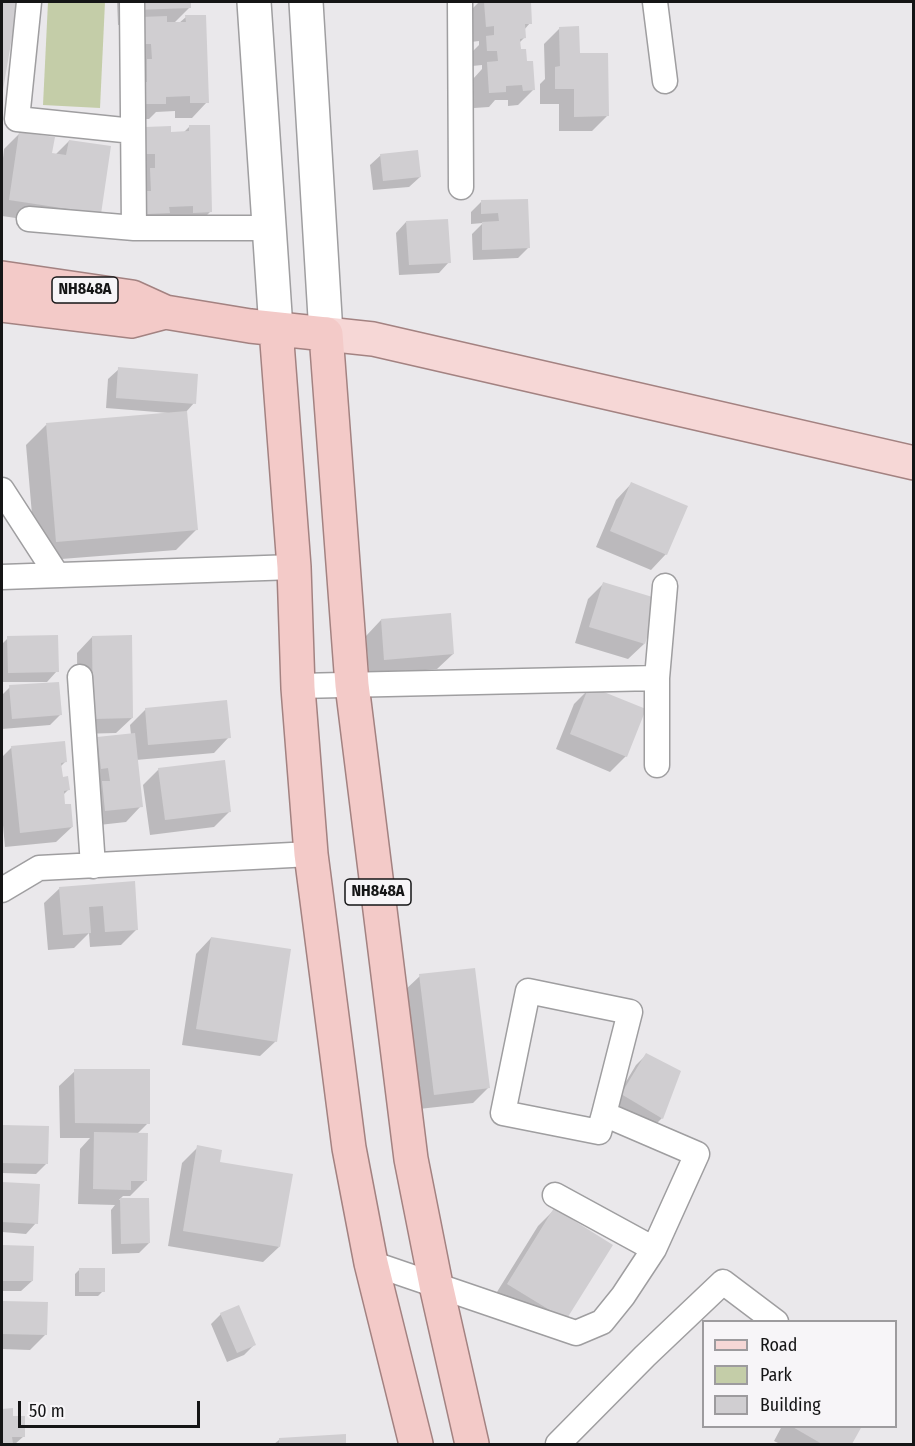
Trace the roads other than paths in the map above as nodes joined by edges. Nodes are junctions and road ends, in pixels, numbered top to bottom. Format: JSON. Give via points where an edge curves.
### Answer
{"nodes":[{"id":1,"x":29,"y":2,"type":"edge"},
{"id":2,"x":132,"y":2,"type":"edge"},
{"id":3,"x":254,"y":2,"type":"edge"},
{"id":4,"x":306,"y":2,"type":"edge"},
{"id":5,"x":460,"y":2,"type":"edge"},
{"id":6,"x":655,"y":2,"type":"edge"},
{"id":7,"x":665,"y":81,"type":"dead end"},
{"id":8,"x":9,"y":118,"type":"edge"},
{"id":9,"x":133,"y":131,"type":"junction"},
{"id":10,"x":461,"y":187,"type":"dead end"},
{"id":11,"x":29,"y":219,"type":"dead end"},
{"id":12,"x":134,"y":228,"type":"junction"},
{"id":13,"x":269,"y":228,"type":"junction"},
{"id":14,"x":2,"y":278,"type":"edge"},
{"id":15,"x":2,"y":305,"type":"edge"},
{"id":16,"x":165,"y":312,"type":"junction"},
{"id":17,"x":276,"y":329,"type":"junction"},
{"id":18,"x":326,"y":334,"type":"junction"},
{"id":19,"x":914,"y":463,"type":"edge"},
{"id":20,"x":2,"y":490,"type":"edge"},
{"id":21,"x":294,"y":567,"type":"junction"},
{"id":22,"x":57,"y":575,"type":"junction"},
{"id":23,"x":2,"y":577,"type":"edge"},
{"id":24,"x":665,"y":586,"type":"dead end"},
{"id":25,"x":80,"y":677,"type":"dead end"},
{"id":26,"x":657,"y":678,"type":"junction"},
{"id":27,"x":352,"y":685,"type":"junction"},
{"id":28,"x":298,"y":687,"type":"junction"},
{"id":29,"x":657,"y":765,"type":"dead end"},
{"id":30,"x":311,"y":854,"type":"junction"},
{"id":31,"x":93,"y":866,"type":"junction"},
{"id":32,"x":2,"y":890,"type":"edge"},
{"id":33,"x":604,"y":1114,"type":"junction"},
{"id":34,"x":555,"y":1195,"type":"dead end"},
{"id":35,"x":654,"y":1249,"type":"junction"},
{"id":36,"x":371,"y":1263,"type":"junction"},
{"id":37,"x":436,"y":1285,"type":"junction"},
{"id":38,"x":773,"y":1320,"type":"edge"},
{"id":39,"x":416,"y":1444,"type":"edge"},
{"id":40,"x":472,"y":1444,"type":"edge"},
{"id":41,"x":558,"y":1444,"type":"edge"}],
"edges":[{"from":1,"to":8,"type":"street"},
{"from":2,"to":9,"type":"street"},
{"from":3,"to":13,"type":"main road"},
{"from":4,"to":18,"type":"main road"},
{"from":5,"to":10,"type":"street"},
{"from":6,"to":7,"type":"street"},
{"from":8,"to":9,"type":"street"},
{"from":9,"to":12,"type":"street"},
{"from":11,"to":12,"type":"street"},
{"from":12,"to":13,"type":"street"},
{"from":13,"to":17,"type":"main road"},
{"from":14,"to":16,"type":"highway","number":"NH848A","via":[[132,297]]},
{"from":15,"to":16,"type":"highway","number":"NH848A","via":[[131,321]]},
{"from":16,"to":17,"type":"highway","number":"NH848A"},
{"from":17,"to":18,"type":"highway"},
{"from":17,"to":21,"type":"highway"},
{"from":18,"to":19,"type":"main road","via":[[373,339]]},
{"from":18,"to":27,"type":"highway","number":"NH848A"},
{"from":20,"to":22,"type":"street"},
{"from":21,"to":22,"type":"street"},
{"from":21,"to":28,"type":"highway"},
{"from":22,"to":23,"type":"street"},
{"from":24,"to":26,"type":"street"},
{"from":25,"to":31,"type":"street"},
{"from":26,"to":27,"type":"street"},
{"from":26,"to":29,"type":"street"},
{"from":27,"to":28,"type":"street"},
{"from":27,"to":37,"type":"highway","number":"NH848A","via":[[411,1159]]},
{"from":28,"to":30,"type":"highway"},
{"from":30,"to":31,"type":"street"},
{"from":30,"to":36,"type":"highway","via":[[349,1148]]},
{"from":31,"to":32,"type":"street","via":[[39,868]]},
{"from":33,"to":33,"type":"street","via":[[630,1012],[528,991],[503,1113],[599,1132]]},
{"from":33,"to":35,"type":"street","via":[[697,1154]]},
{"from":34,"to":35,"type":"street"},
{"from":35,"to":37,"type":"street","via":[[602,1322],[576,1333]]},
{"from":36,"to":37,"type":"street"},
{"from":36,"to":39,"type":"highway"},
{"from":37,"to":40,"type":"highway","number":"NH848A"},
{"from":38,"to":41,"type":"street","via":[[723,1282]]}]}
